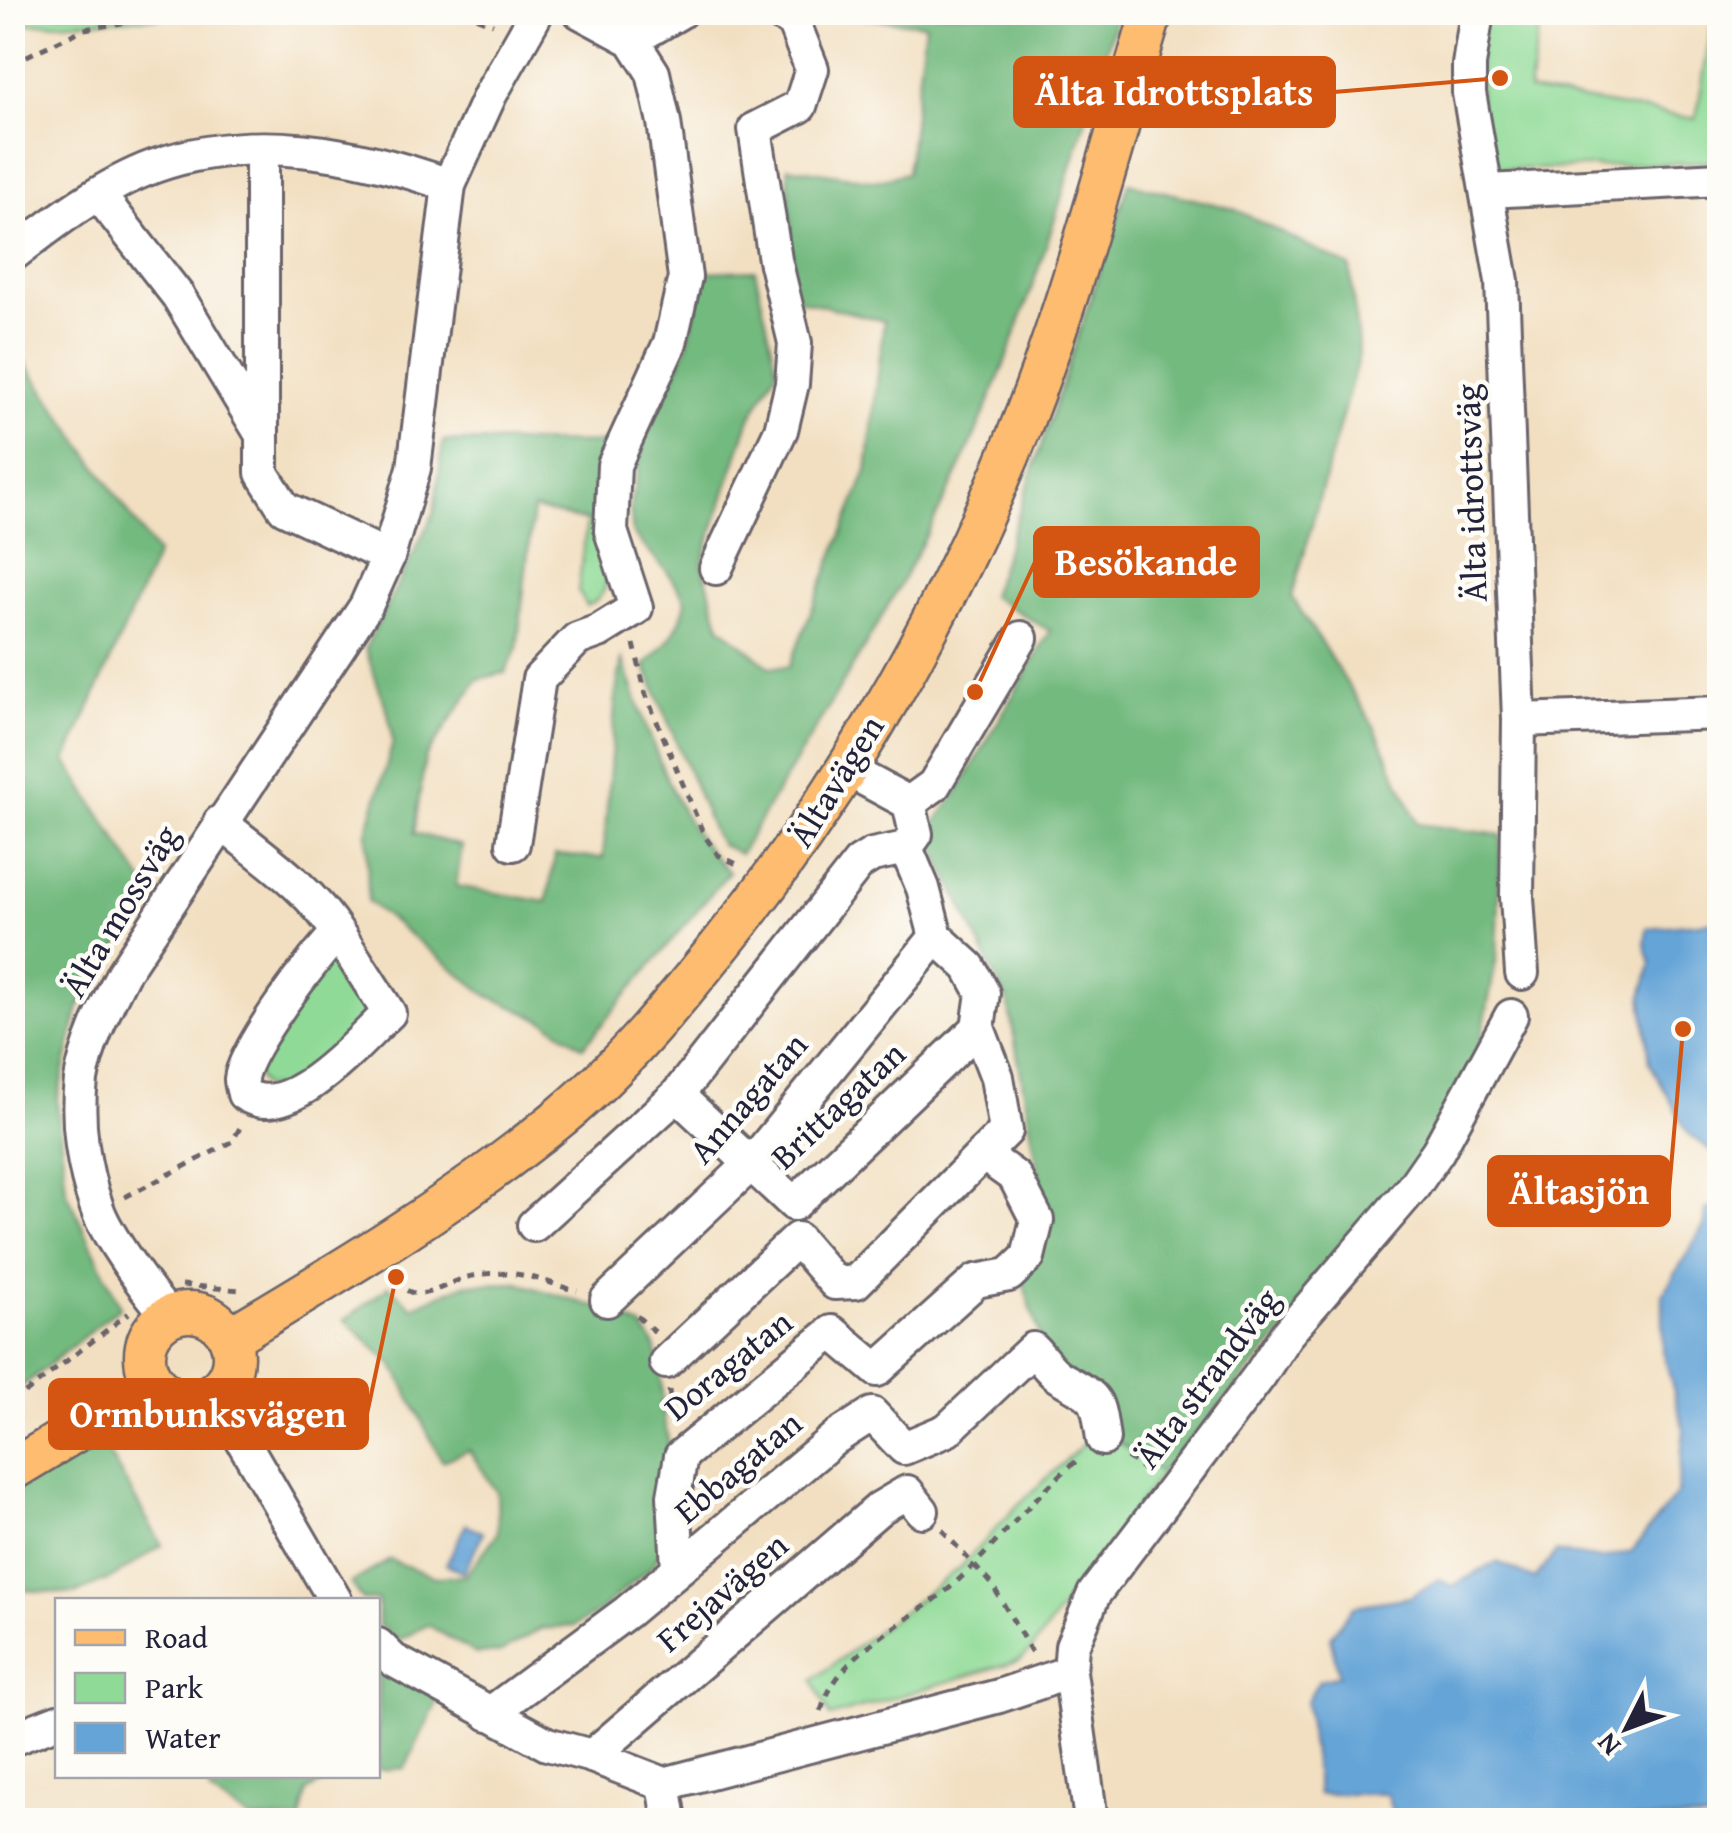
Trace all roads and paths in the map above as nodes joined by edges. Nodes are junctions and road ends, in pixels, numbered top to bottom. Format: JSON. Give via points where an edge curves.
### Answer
{"nodes":[{"id":1,"x":162,"y":12,"type":"edge"},
{"id":2,"x":537,"y":12,"type":"edge"},
{"id":3,"x":580,"y":12,"type":"edge"},
{"id":4,"x":680,"y":12,"type":"edge"},
{"id":5,"x":776,"y":12,"type":"edge"},
{"id":6,"x":1152,"y":12,"type":"edge"},
{"id":7,"x":1477,"y":12,"type":"edge"},
{"id":8,"x":632,"y":40,"type":"junction"},
{"id":9,"x":12,"y":62,"type":"edge"},
{"id":10,"x":262,"y":149,"type":"junction"},
{"id":11,"x":1720,"y":179,"type":"edge"},
{"id":12,"x":449,"y":185,"type":"junction"},
{"id":13,"x":1488,"y":192,"type":"junction"},
{"id":14,"x":99,"y":195,"type":"junction"},
{"id":15,"x":12,"y":256,"type":"edge"},
{"id":16,"x":262,"y":434,"type":"junction"},
{"id":17,"x":388,"y":558,"type":"junction"},
{"id":18,"x":716,"y":568,"type":"dead end"},
{"id":19,"x":636,"y":608,"type":"junction"},
{"id":20,"x":1021,"y":638,"type":"dead end"},
{"id":21,"x":1720,"y":713,"type":"edge"},
{"id":22,"x":1518,"y":720,"type":"junction"},
{"id":23,"x":846,"y":769,"type":"junction"},
{"id":24,"x":909,"y":804,"type":"junction"},
{"id":25,"x":220,"y":822,"type":"junction"},
{"id":26,"x":513,"y":844,"type":"dead end"},
{"id":27,"x":906,"y":848,"type":"junction"},
{"id":28,"x":743,"y":868,"type":"dead end"},
{"id":29,"x":338,"y":933,"type":"junction"},
{"id":30,"x":936,"y":936,"type":"junction"},
{"id":31,"x":1522,"y":973,"type":"dead end"},
{"id":32,"x":1510,"y":1016,"type":"dead end"},
{"id":33,"x":978,"y":1028,"type":"junction"},
{"id":34,"x":677,"y":1095,"type":"junction"},
{"id":35,"x":254,"y":1101,"type":"junction"},
{"id":36,"x":983,"y":1154,"type":"junction"},
{"id":37,"x":752,"y":1162,"type":"junction"},
{"id":38,"x":98,"y":1211,"type":"junction"},
{"id":39,"x":534,"y":1225,"type":"dead end"},
{"id":40,"x":394,"y":1279,"type":"dead end"},
{"id":41,"x":255,"y":1283,"type":"dead end"},
{"id":42,"x":607,"y":1300,"type":"junction"},
{"id":43,"x":160,"y":1306,"type":"junction"},
{"id":44,"x":230,"y":1338,"type":"junction"},
{"id":45,"x":666,"y":1362,"type":"junction"},
{"id":46,"x":154,"y":1384,"type":"junction"},
{"id":47,"x":215,"y":1393,"type":"junction"},
{"id":48,"x":12,"y":1402,"type":"edge"},
{"id":49,"x":1103,"y":1439,"type":"junction"},
{"id":50,"x":681,"y":1456,"type":"junction"},
{"id":51,"x":12,"y":1470,"type":"edge"},
{"id":52,"x":1172,"y":1492,"type":"junction"},
{"id":53,"x":915,"y":1501,"type":"joint"},
{"id":54,"x":976,"y":1564,"type":"junction"},
{"id":55,"x":678,"y":1568,"type":"junction"},
{"id":56,"x":334,"y":1598,"type":"edge"},
{"id":57,"x":380,"y":1647,"type":"edge"},
{"id":58,"x":1070,"y":1672,"type":"junction"},
{"id":59,"x":489,"y":1714,"type":"junction"},
{"id":60,"x":55,"y":1722,"type":"edge"},
{"id":61,"x":12,"y":1739,"type":"edge"},
{"id":62,"x":825,"y":1743,"type":"junction"},
{"id":63,"x":592,"y":1756,"type":"junction"},
{"id":64,"x":664,"y":1784,"type":"junction"},
{"id":65,"x":670,"y":1820,"type":"edge"},
{"id":66,"x":1091,"y":1820,"type":"edge"}],
"edges":[{"from":1,"to":9,"type":"path","via":[[84,29]]},
{"from":2,"to":12,"type":"street","name":"Älta mossväg"},
{"from":3,"to":8,"type":"street"},
{"from":4,"to":8,"type":"street"},
{"from":5,"to":18,"type":"street","via":[[793,22],[812,68],[800,106],[756,129],[795,343],[792,384],[781,430]]},
{"from":6,"to":23,"type":"main road","name":"Ältavägen","via":[[1051,339],[1002,472],[942,603]]},
{"from":7,"to":13,"type":"street","name":"Älta idrottsväg","via":[[1469,93]]},
{"from":8,"to":19,"type":"street","via":[[652,73],[664,122],[685,277],[670,343],[614,464],[610,532]]},
{"from":10,"to":12,"type":"street","via":[[317,150]]},
{"from":10,"to":14,"type":"street","via":[[227,149],[154,166]]},
{"from":10,"to":16,"type":"street"},
{"from":11,"to":13,"type":"street"},
{"from":12,"to":17,"type":"street","name":"Älta mossväg","via":[[414,468]]},
{"from":13,"to":22,"type":"street","name":"Älta idrottsväg","via":[[1502,281]]},
{"from":14,"to":15,"type":"street"},
{"from":14,"to":16,"type":"street","via":[[178,296]]},
{"from":16,"to":17,"type":"street","via":[[262,473],[284,508]]},
{"from":17,"to":25,"type":"street","name":"Älta mossväg","via":[[366,606]]},
{"from":19,"to":26,"type":"street","via":[[577,640],[539,679]]},
{"from":19,"to":28,"type":"path","via":[[634,648],[646,695],[704,836],[718,855]]},
{"from":20,"to":24,"type":"street","via":[[934,786]]},
{"from":21,"to":22,"type":"street"},
{"from":22,"to":31,"type":"street","name":"Älta idrottsväg"},
{"from":23,"to":24,"type":"street"},
{"from":23,"to":44,"type":"main road","name":"Ältavägen","via":[[776,875],[659,1020],[567,1112],[477,1182]]},
{"from":24,"to":27,"type":"street","via":[[916,834]]},
{"from":25,"to":29,"type":"street","name":"Älta mossväg","via":[[287,878]]},
{"from":25,"to":38,"type":"street","name":"Älta mossväg","via":[[98,1022],[81,1079],[80,1138]]},
{"from":27,"to":30,"type":"street"},
{"from":27,"to":34,"type":"street","via":[[872,854],[859,864]]},
{"from":29,"to":35,"type":"street","via":[[260,1036],[241,1078],[244,1094]]},
{"from":29,"to":35,"type":"street","name":"Älta mossväg","via":[[390,1014],[309,1087],[276,1102]]},
{"from":30,"to":33,"type":"street","via":[[969,967],[983,993]]},
{"from":30,"to":37,"type":"street","name":"Annagatan"},
{"from":32,"to":52,"type":"street","name":"Älta strandväg","via":[[1430,1163],[1286,1335]]},
{"from":33,"to":36,"type":"street","via":[[997,1077],[1006,1131]]},
{"from":33,"to":37,"type":"street","name":"Brittagatan","via":[[794,1204]]},
{"from":34,"to":37,"type":"street"},
{"from":34,"to":39,"type":"street"},
{"from":35,"to":38,"type":"path","via":[[232,1142]]},
{"from":36,"to":45,"type":"street","via":[[856,1282],[835,1283],[797,1240]]},
{"from":36,"to":50,"type":"street","name":"Doragatan","via":[[1014,1177],[1037,1220],[1028,1257],[1008,1275],[976,1282],[878,1370],[832,1332]]},
{"from":37,"to":42,"type":"street","name":"Annagatan"},
{"from":38,"to":43,"type":"street","name":"Älta mossväg"},
{"from":40,"to":42,"type":"path","via":[[414,1295],[463,1278],[513,1273]]},
{"from":41,"to":43,"type":"path","via":[[240,1290],[176,1284]]},
{"from":42,"to":45,"type":"path","via":[[646,1321],[660,1337]]},
{"from":43,"to":44,"type":"main road","via":[[216,1320]]},
{"from":43,"to":46,"type":"main road","via":[[144,1352]]},
{"from":43,"to":48,"type":"path"},
{"from":44,"to":47,"type":"main road","via":[[232,1370]]},
{"from":45,"to":50,"type":"path"},
{"from":46,"to":47,"type":"main road","via":[[180,1400]]},
{"from":46,"to":51,"type":"main road"},
{"from":47,"to":56,"type":"street"},
{"from":49,"to":52,"type":"path"},
{"from":49,"to":54,"type":"path","via":[[1022,1511]]},
{"from":49,"to":55,"type":"street","name":"Ebbagatan","via":[[1093,1397],[1058,1377],[1034,1349],[947,1430],[904,1448],[872,1414]]},
{"from":50,"to":55,"type":"street","name":"Doragatan","via":[[674,1496]]},
{"from":52,"to":58,"type":"street","name":"Älta strandväg","via":[[1094,1594],[1072,1646]]},
{"from":53,"to":54,"type":"path"},
{"from":53,"to":63,"type":"street","name":"Frejavägen","via":[[880,1508]]},
{"from":54,"to":58,"type":"path","via":[[1030,1652]]},
{"from":54,"to":62,"type":"path","via":[[834,1682],[821,1710]]},
{"from":55,"to":59,"type":"street","name":"Ebbagatan"},
{"from":57,"to":59,"type":"street"},
{"from":58,"to":62,"type":"street"},
{"from":58,"to":66,"type":"street","name":"Älta strandväg"},
{"from":59,"to":63,"type":"street","via":[[547,1744]]},
{"from":60,"to":61,"type":"street"},
{"from":62,"to":64,"type":"street"},
{"from":63,"to":64,"type":"street"},
{"from":64,"to":65,"type":"street"}]}
